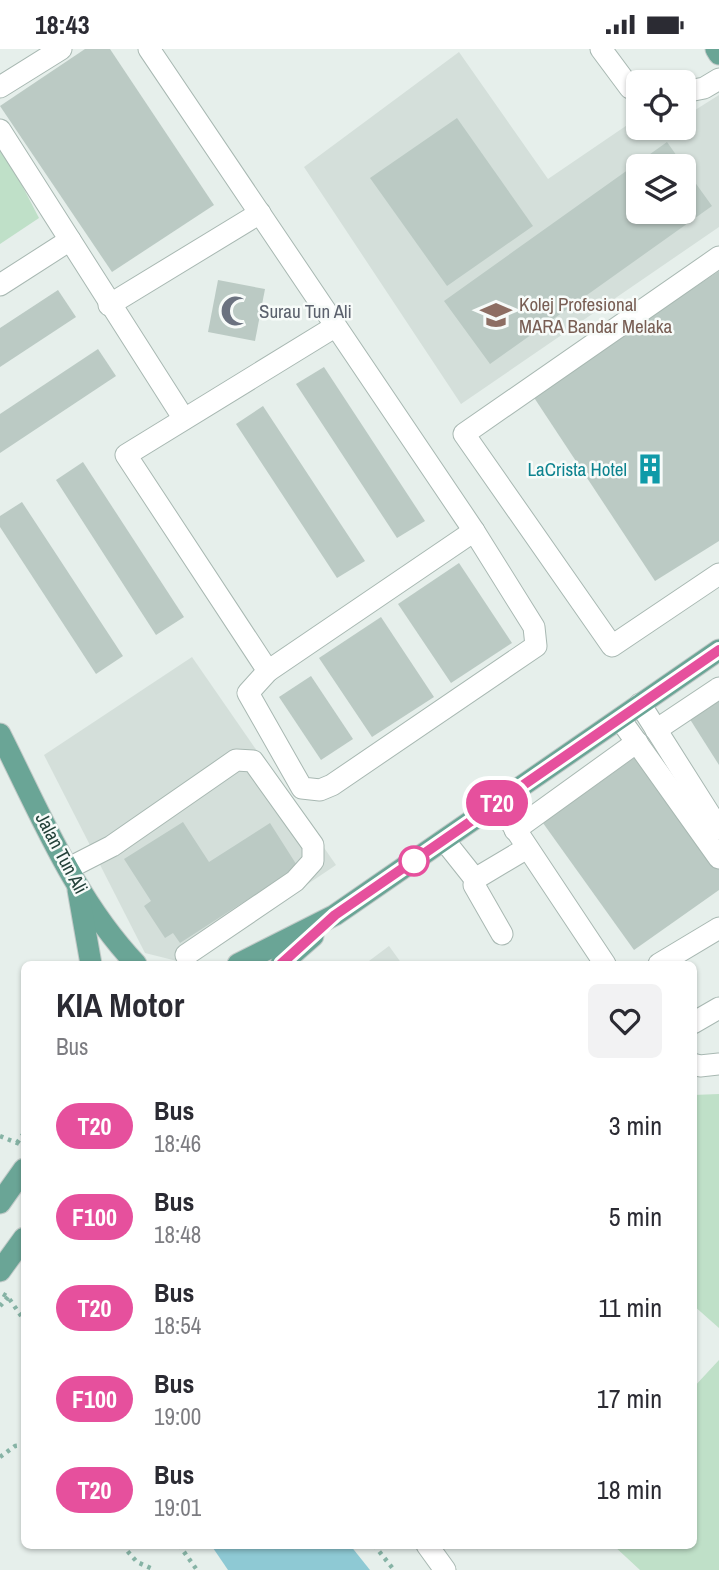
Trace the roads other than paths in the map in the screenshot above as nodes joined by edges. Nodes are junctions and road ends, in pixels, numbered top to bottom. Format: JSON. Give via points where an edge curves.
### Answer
{"nodes":[{"id":1,"x":61,"y":49,"type":"edge"},
{"id":2,"x":149,"y":49,"type":"edge"},
{"id":3,"x":601,"y":49,"type":"edge"},
{"id":4,"x":716,"y":49,"type":"edge"},
{"id":5,"x":719,"y":54,"type":"edge"},
{"id":6,"x":719,"y":79,"type":"edge"},
{"id":7,"x":626,"y":83,"type":"edge"},
{"id":8,"x":0,"y":87,"type":"edge"},
{"id":9,"x":696,"y":90,"type":"edge"},
{"id":10,"x":0,"y":129,"type":"edge"},
{"id":11,"x":260,"y":213,"type":"junction"},
{"id":12,"x":70,"y":240,"type":"junction"},
{"id":13,"x":719,"y":257,"type":"edge"},
{"id":14,"x":0,"y":285,"type":"edge"},
{"id":15,"x":109,"y":305,"type":"junction"},
{"id":16,"x":336,"y":326,"type":"junction"},
{"id":17,"x":184,"y":419,"type":"junction"},
{"id":18,"x":474,"y":531,"type":"junction"},
{"id":19,"x":719,"y":574,"type":"edge"},
{"id":20,"x":719,"y":650,"type":"edge"},
{"id":21,"x":268,"y":671,"type":"junction"},
{"id":22,"x":719,"y":688,"type":"edge"},
{"id":23,"x":640,"y":704,"type":"junction"},
{"id":24,"x":620,"y":719,"type":"junction"},
{"id":25,"x":656,"y":730,"type":"junction"},
{"id":26,"x":0,"y":734,"type":"edge"},
{"id":27,"x":637,"y":742,"type":"junction"},
{"id":28,"x":498,"y":803,"type":"junction"},
{"id":29,"x":719,"y":829,"type":"edge"},
{"id":30,"x":515,"y":830,"type":"junction"},
{"id":31,"x":444,"y":840,"type":"junction"},
{"id":32,"x":527,"y":848,"type":"junction"},
{"id":33,"x":719,"y":858,"type":"edge"},
{"id":34,"x":73,"y":877,"type":"junction"},
{"id":35,"x":475,"y":879,"type":"junction"},
{"id":36,"x":335,"y":915,"type":"junction"},
{"id":37,"x":719,"y":928,"type":"edge"},
{"id":38,"x":502,"y":934,"type":"dead end"},
{"id":39,"x":186,"y":955,"type":"dead end"},
{"id":40,"x":90,"y":961,"type":"edge"},
{"id":41,"x":133,"y":961,"type":"edge"},
{"id":42,"x":244,"y":961,"type":"edge"},
{"id":43,"x":284,"y":961,"type":"edge"},
{"id":44,"x":603,"y":961,"type":"edge"},
{"id":45,"x":664,"y":961,"type":"edge"},
{"id":46,"x":719,"y":1008,"type":"edge"},
{"id":47,"x":697,"y":1021,"type":"edge"},
{"id":48,"x":719,"y":1064,"type":"edge"},
{"id":49,"x":697,"y":1065,"type":"edge"},
{"id":50,"x":21,"y":1173,"type":"edge"},
{"id":51,"x":0,"y":1203,"type":"edge"},
{"id":52,"x":21,"y":1242,"type":"edge"},
{"id":53,"x":0,"y":1271,"type":"edge"},
{"id":54,"x":430,"y":1549,"type":"edge"},
{"id":55,"x":445,"y":1570,"type":"edge"}],
"edges":[{"from":1,"to":8,"type":"lane"},
{"from":2,"to":11,"type":"lane"},
{"from":3,"to":7,"type":"lane"},
{"from":4,"to":5,"type":"main road"},
{"from":6,"to":9,"type":"lane"},
{"from":10,"to":12,"type":"lane"},
{"from":11,"to":15,"type":"lane"},
{"from":11,"to":16,"type":"lane"},
{"from":12,"to":14,"type":"lane"},
{"from":12,"to":15,"type":"lane"},
{"from":13,"to":19,"type":"lane","via":[[464,434],[612,646]]},
{"from":15,"to":17,"type":"lane"},
{"from":16,"to":17,"type":"lane"},
{"from":16,"to":18,"type":"lane"},
{"from":17,"to":21,"type":"lane","via":[[126,455]]},
{"from":18,"to":21,"type":"lane"},
{"from":18,"to":21,"type":"lane","via":[[534,627],[536,646],[332,785],[320,790],[302,788],[248,693]]},
{"from":20,"to":23,"type":"main road"},
{"from":22,"to":25,"type":"lane"},
{"from":23,"to":24,"type":"main road"},
{"from":23,"to":25,"type":"lane"},
{"from":24,"to":27,"type":"lane"},
{"from":24,"to":28,"type":"main road"},
{"from":25,"to":29,"type":"lane"},
{"from":26,"to":34,"type":"main road","name":"Jalan Tun Ali"},
{"from":27,"to":30,"type":"lane"},
{"from":27,"to":33,"type":"lane"},
{"from":28,"to":30,"type":"lane"},
{"from":28,"to":31,"type":"main road"},
{"from":30,"to":32,"type":"lane"},
{"from":31,"to":35,"type":"lane"},
{"from":31,"to":36,"type":"main road"},
{"from":32,"to":35,"type":"lane"},
{"from":32,"to":44,"type":"lane"},
{"from":34,"to":39,"type":"lane","via":[[236,760],[253,761],[313,845],[313,861],[295,881]]},
{"from":34,"to":40,"type":"main road"},
{"from":34,"to":41,"type":"main road","name":"Jalan Tun Ali"},
{"from":35,"to":38,"type":"lane","via":[[474,885]]},
{"from":36,"to":42,"type":"main road"},
{"from":36,"to":43,"type":"main road"},
{"from":37,"to":45,"type":"lane"},
{"from":46,"to":47,"type":"lane"},
{"from":48,"to":49,"type":"lane"},
{"from":50,"to":51,"type":"main road"},
{"from":52,"to":53,"type":"main road"},
{"from":54,"to":55,"type":"lane"}]}
